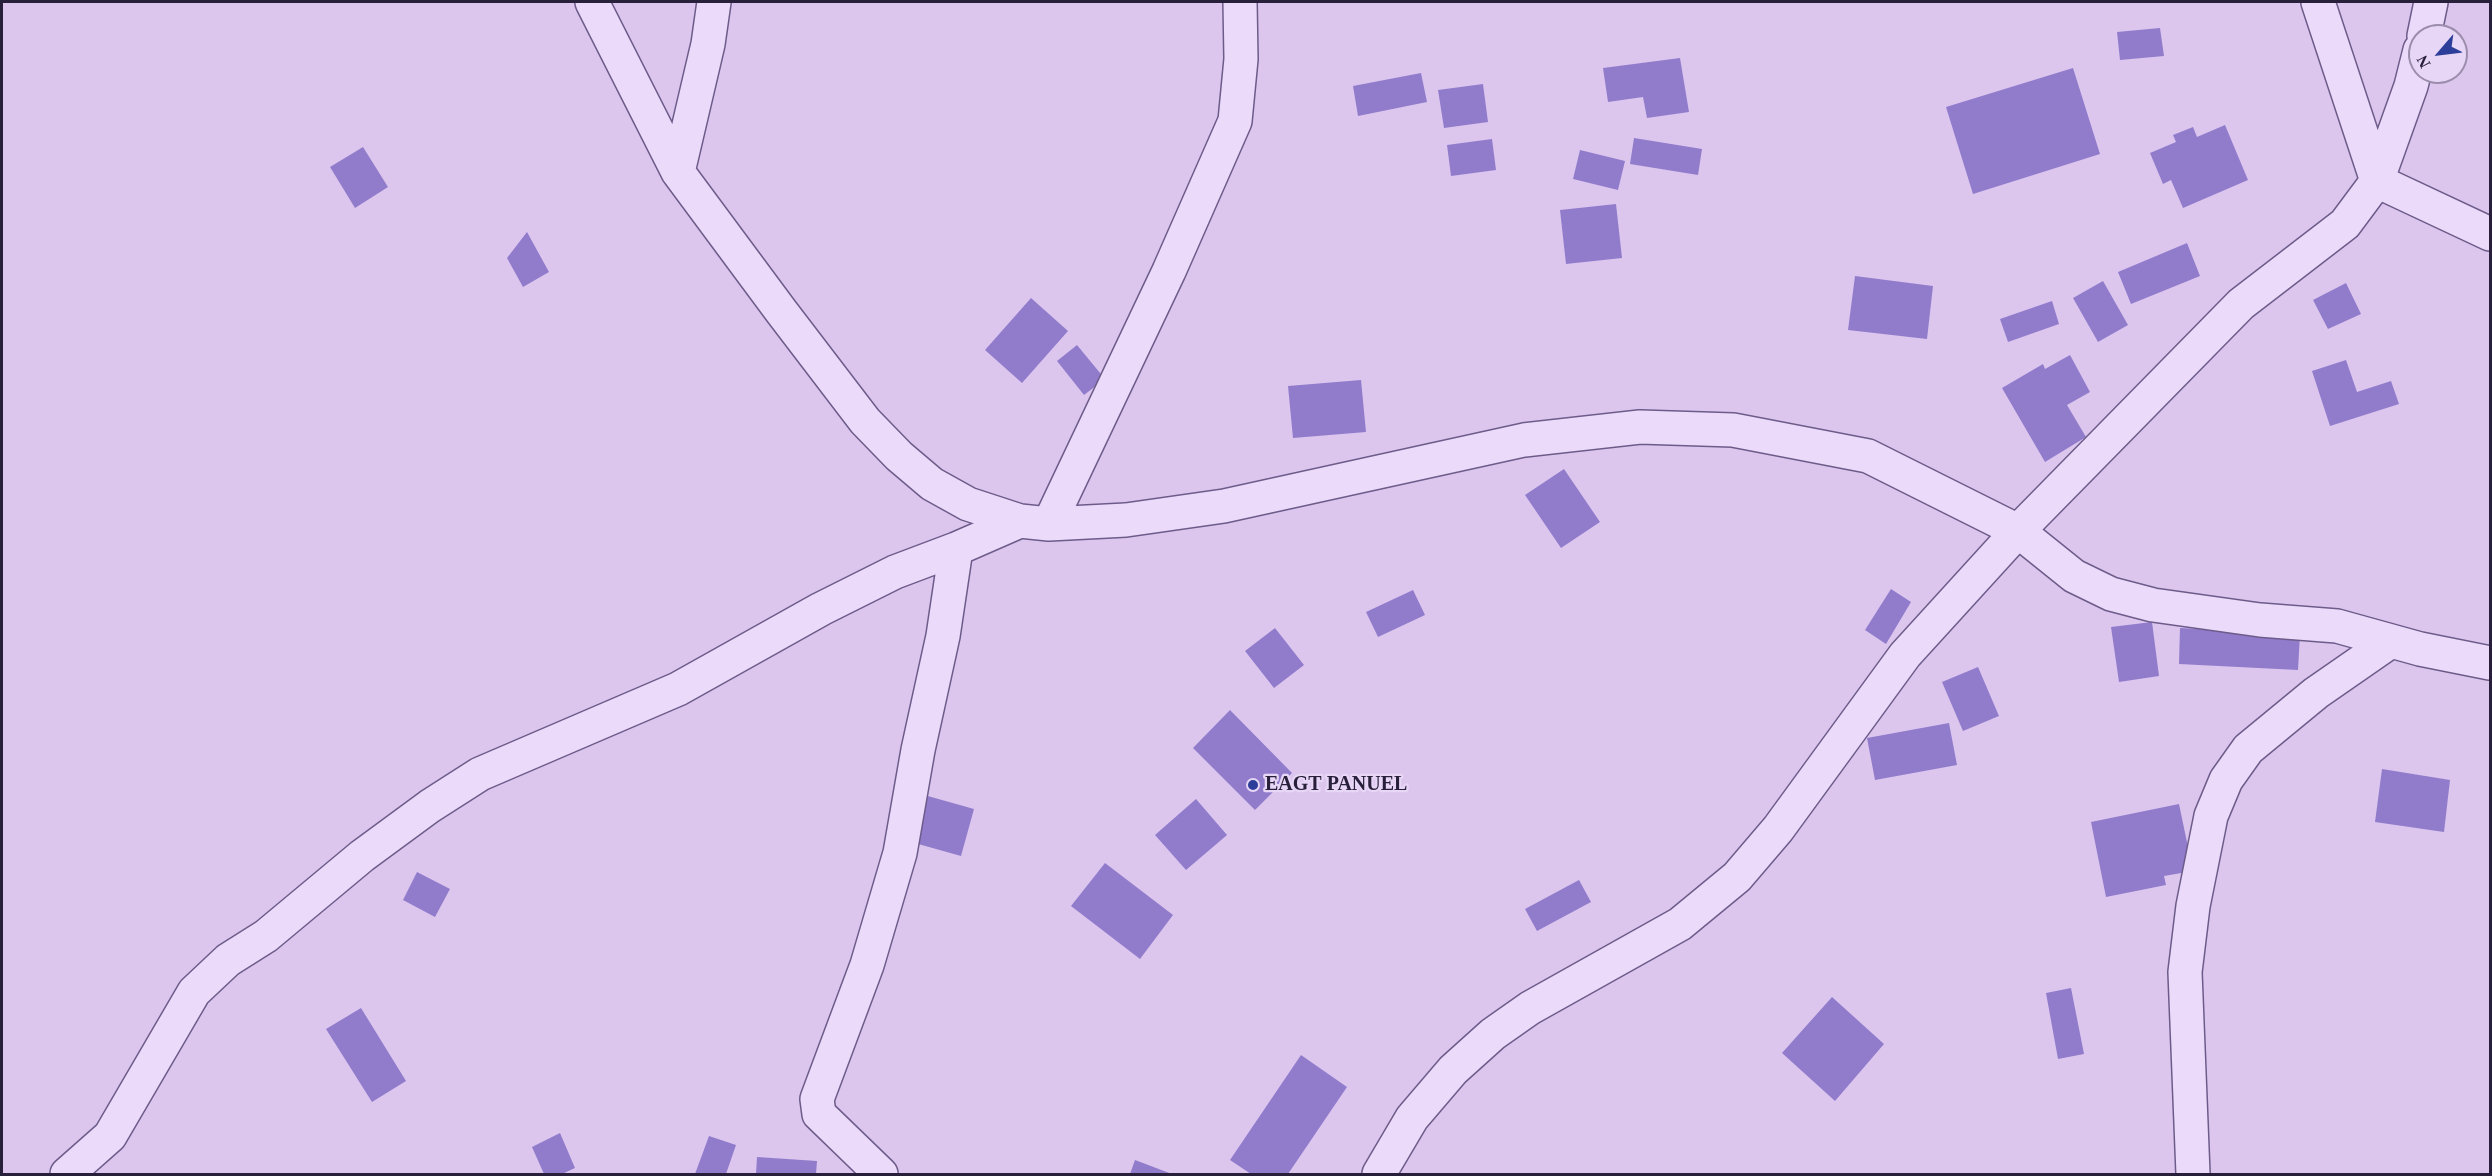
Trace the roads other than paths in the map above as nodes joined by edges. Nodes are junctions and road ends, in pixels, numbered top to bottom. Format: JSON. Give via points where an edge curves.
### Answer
{"nodes":[{"id":1,"x":592,"y":2,"type":"edge"},
{"id":2,"x":714,"y":2,"type":"edge"},
{"id":3,"x":1240,"y":2,"type":"edge"},
{"id":4,"x":2318,"y":2,"type":"edge"},
{"id":5,"x":2431,"y":2,"type":"edge"},
{"id":6,"x":2426,"y":24,"type":"edge"},
{"id":7,"x":2412,"y":84,"type":"edge"},
{"id":8,"x":678,"y":172,"type":"junction"},
{"id":9,"x":2377,"y":181,"type":"junction"},
{"id":10,"x":2490,"y":234,"type":"edge"},
{"id":11,"x":1035,"y":522,"type":"junction"},
{"id":12,"x":2018,"y":531,"type":"junction"},
{"id":13,"x":956,"y":549,"type":"junction"},
{"id":14,"x":2391,"y":640,"type":"junction"},
{"id":15,"x":2490,"y":663,"type":"edge"},
{"id":16,"x":67,"y":1174,"type":"edge"},
{"id":17,"x":881,"y":1174,"type":"edge"},
{"id":18,"x":1379,"y":1174,"type":"edge"},
{"id":19,"x":2193,"y":1174,"type":"edge"}],
"edges":[{"from":1,"to":8,"type":"street"},
{"from":2,"to":8,"type":"street"},
{"from":3,"to":11,"type":"street","via":[[1241,59],[1235,121],[1169,271]]},
{"from":4,"to":9,"type":"street"},
{"from":5,"to":6,"type":"street"},
{"from":7,"to":9,"type":"street"},
{"from":8,"to":11,"type":"street","via":[[865,421],[899,456],[932,484],[968,504]]},
{"from":9,"to":10,"type":"street"},
{"from":9,"to":12,"type":"street","via":[[2345,224],[2241,304]]},
{"from":11,"to":12,"type":"street","via":[[1126,520],[1224,506],[1524,440],[1640,427],[1733,430],[1868,456]]},
{"from":11,"to":13,"type":"street"},
{"from":12,"to":14,"type":"street","via":[[2074,576],[2111,594],[2152,605],[2337,626]]},
{"from":12,"to":18,"type":"street","via":[[1905,655],[1778,829],[1737,877],[1680,924],[1530,1008],[1493,1034],[1453,1070],[1412,1118]]},
{"from":13,"to":16,"type":"street","via":[[895,572],[678,689],[480,774],[430,806],[362,856],[266,936],[228,960],[194,992],[110,1136]]},
{"from":13,"to":17,"type":"street","via":[[900,853],[867,966],[817,1099],[819,1114]]},
{"from":14,"to":15,"type":"street"},
{"from":14,"to":19,"type":"street","via":[[2316,693],[2248,749],[2226,780],[2211,816],[2185,972]]}]}
